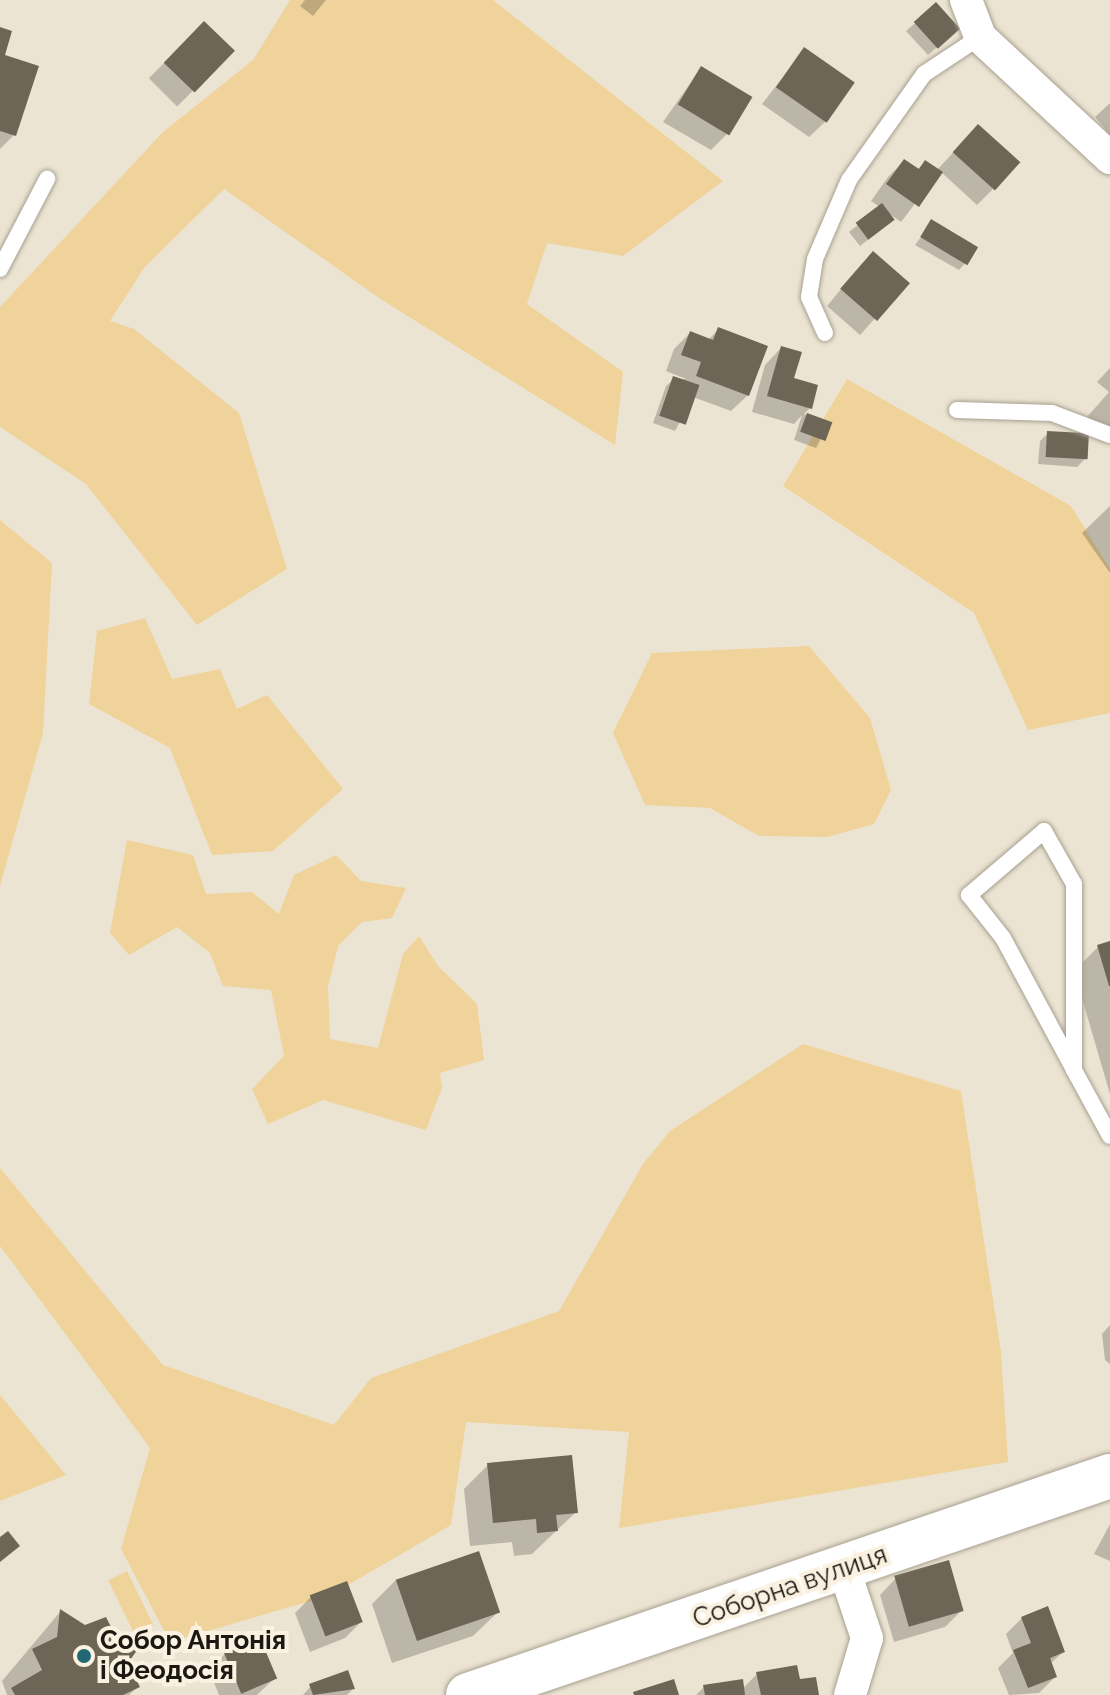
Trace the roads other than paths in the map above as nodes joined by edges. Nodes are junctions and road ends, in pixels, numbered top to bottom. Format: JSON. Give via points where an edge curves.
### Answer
{"nodes":[{"id":1,"x":966,"y":0,"type":"edge"},
{"id":2,"x":980,"y":37,"type":"junction"},
{"id":3,"x":1110,"y":158,"type":"edge"},
{"id":4,"x":47,"y":179,"type":"dead end"},
{"id":5,"x":0,"y":269,"type":"edge"},
{"id":6,"x":825,"y":333,"type":"dead end"},
{"id":7,"x":957,"y":410,"type":"dead end"},
{"id":8,"x":1110,"y":435,"type":"edge"},
{"id":9,"x":1074,"y":1070,"type":"junction"},
{"id":10,"x":1110,"y":1136,"type":"edge"},
{"id":11,"x":1110,"y":1476,"type":"edge"},
{"id":12,"x":844,"y":1569,"type":"junction"},
{"id":13,"x":468,"y":1695,"type":"edge"},
{"id":14,"x":850,"y":1695,"type":"edge"}],
"edges":[{"from":1,"to":2,"type":"street"},
{"from":2,"to":3,"type":"street"},
{"from":2,"to":6,"type":"lane","via":[[924,74],[849,180],[815,259],[809,297]]},
{"from":4,"to":5,"type":"lane"},
{"from":7,"to":8,"type":"lane","via":[[1052,413]]},
{"from":9,"to":9,"type":"lane","via":[[1003,938],[969,895],[1044,831],[1074,884]]},
{"from":9,"to":10,"type":"lane"},
{"from":11,"to":12,"type":"main road","name":"Соборна вулиця"},
{"from":12,"to":13,"type":"main road","name":"Соборна вулиця"},
{"from":12,"to":14,"type":"street","via":[[867,1638]]}]}
